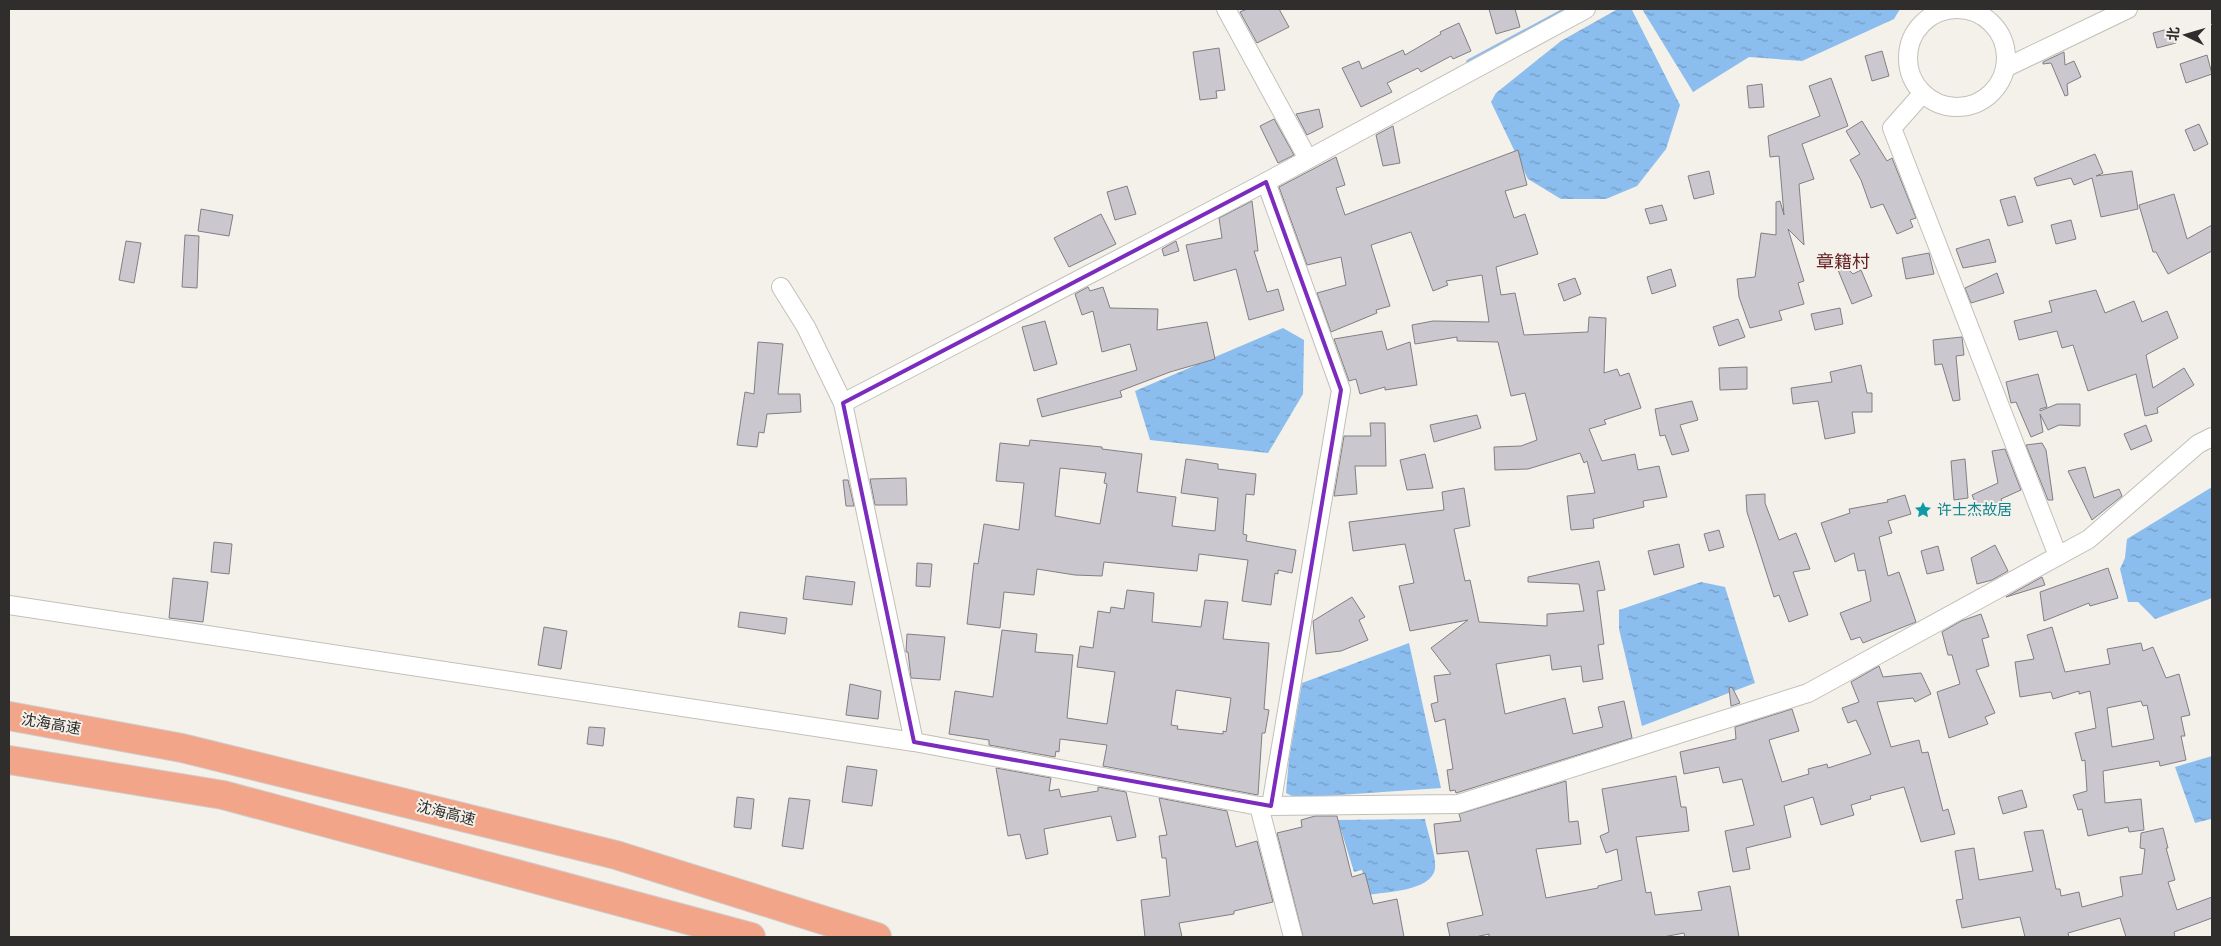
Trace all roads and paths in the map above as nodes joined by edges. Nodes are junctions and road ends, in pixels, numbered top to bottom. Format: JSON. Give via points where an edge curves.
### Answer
{"nodes":[{"id":1,"x":1226,"y":9,"type":"edge"},
{"id":2,"x":1586,"y":9,"type":"edge"},
{"id":3,"x":2128,"y":9,"type":"edge"},
{"id":4,"x":1931,"y":12,"type":"edge"},
{"id":5,"x":2005,"y":68,"type":"junction"},
{"id":6,"x":1923,"y":92,"type":"junction"},
{"id":7,"x":1308,"y":159,"type":"junction"},
{"id":8,"x":1266,"y":182,"type":"junction"},
{"id":9,"x":781,"y":287,"type":"dead end"},
{"id":10,"x":843,"y":403,"type":"junction"},
{"id":11,"x":2212,"y":437,"type":"edge"},
{"id":12,"x":2058,"y":556,"type":"junction"},
{"id":13,"x":9,"y":605,"type":"edge"},
{"id":14,"x":9,"y":716,"type":"edge"},
{"id":15,"x":914,"y":742,"type":"junction"},
{"id":16,"x":9,"y":760,"type":"edge"},
{"id":17,"x":1265,"y":806,"type":"junction"},
{"id":18,"x":751,"y":937,"type":"edge"},
{"id":19,"x":877,"y":937,"type":"edge"},
{"id":20,"x":1294,"y":937,"type":"edge"}],
"edges":[{"from":1,"to":7,"type":"street"},
{"from":2,"to":7,"type":"street"},
{"from":3,"to":5,"type":"street"},
{"from":4,"to":5,"type":"street","via":[[1965,10],[1992,24],[2003,45]]},
{"from":4,"to":6,"type":"street","via":[[1911,40],[1908,56],[1910,73]]},
{"from":5,"to":6,"type":"street","via":[[1999,83],[1976,103],[1945,106]]},
{"from":6,"to":12,"type":"street","via":[[1892,128]]},
{"from":7,"to":8,"type":"street"},
{"from":8,"to":10,"type":"street"},
{"from":8,"to":17,"type":"street","via":[[1341,390]]},
{"from":9,"to":10,"type":"street","via":[[806,327]]},
{"from":10,"to":15,"type":"street"},
{"from":11,"to":12,"type":"street","via":[[2198,444],[2089,539]]},
{"from":12,"to":17,"type":"street","via":[[1808,693],[1458,804]]},
{"from":13,"to":15,"type":"street"},
{"from":14,"to":19,"type":"highway","name":"沈海高速","via":[[182,748],[616,855]]},
{"from":15,"to":17,"type":"street"},
{"from":16,"to":18,"type":"highway","via":[[223,795]]},
{"from":17,"to":20,"type":"street"}]}
